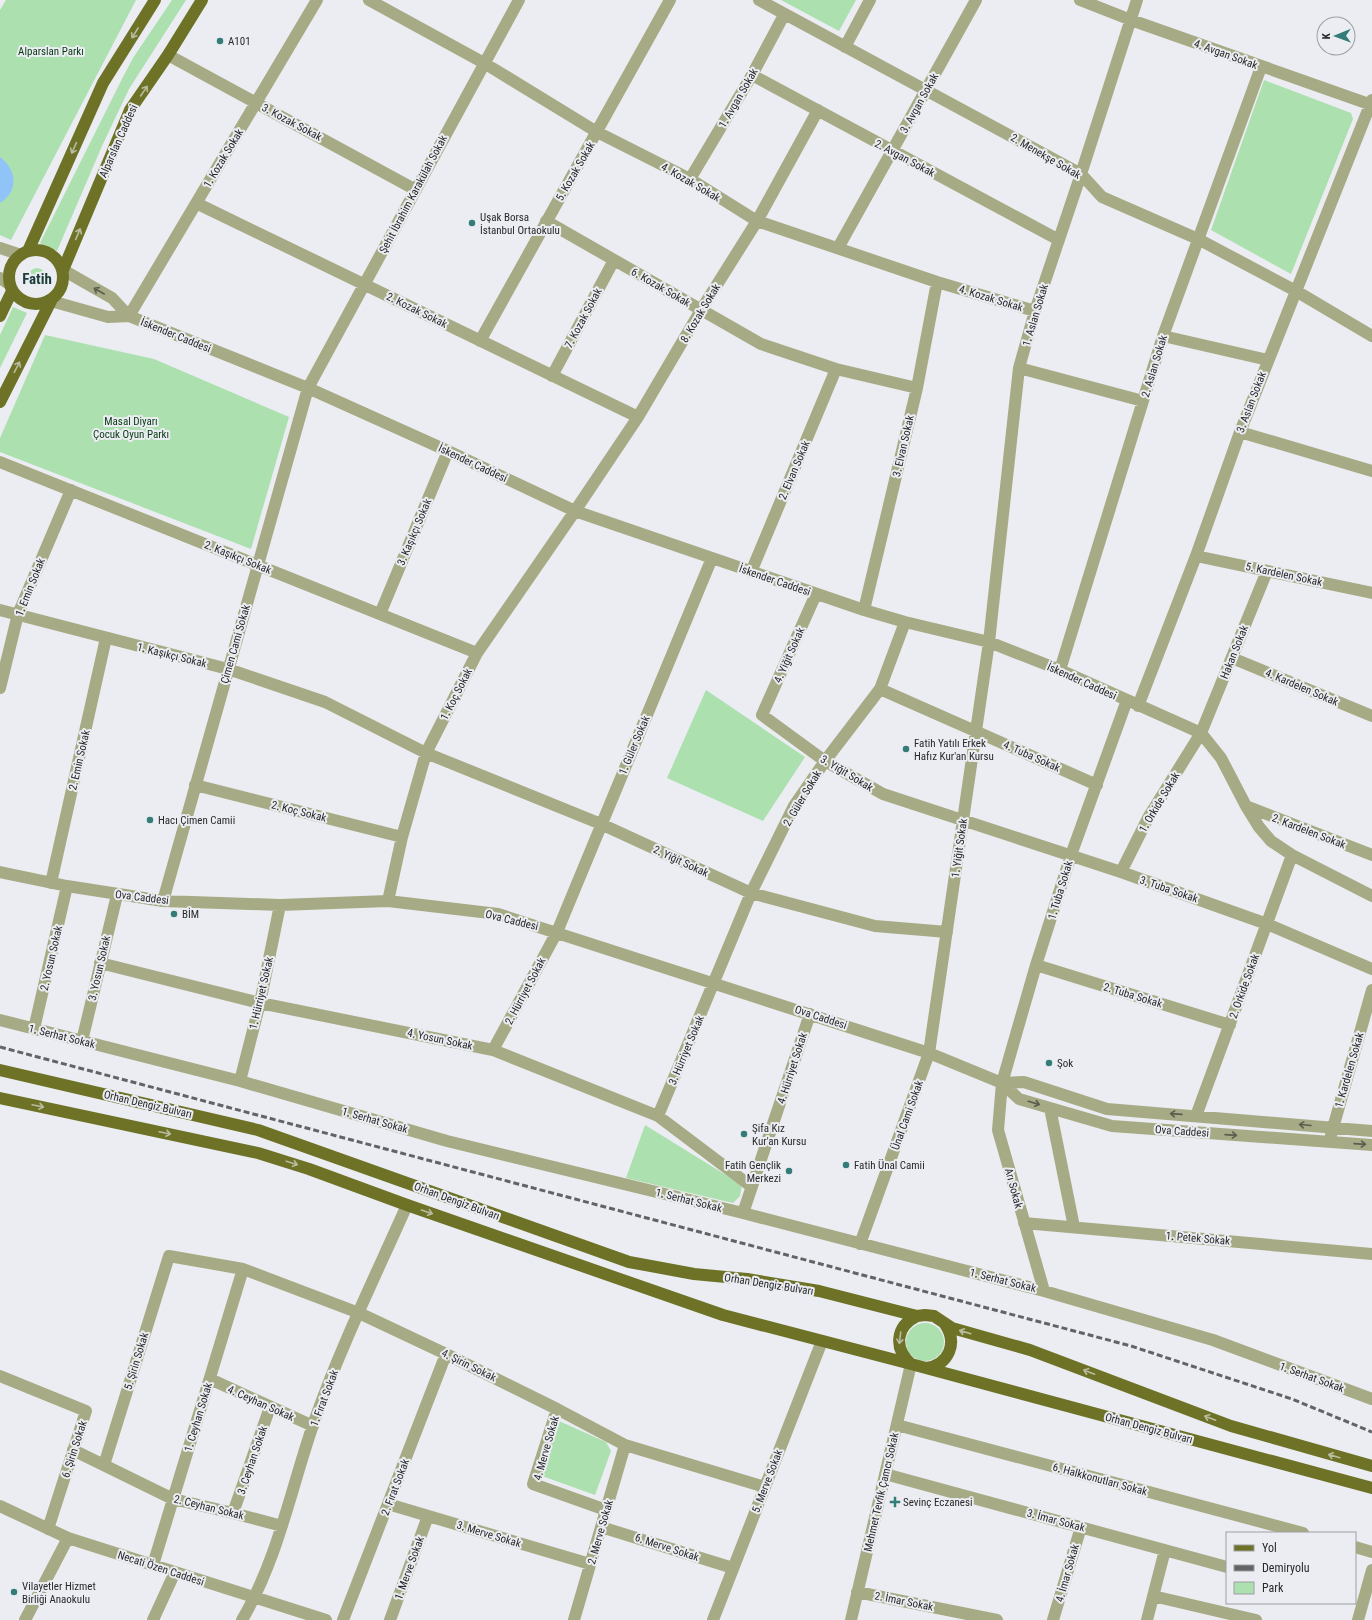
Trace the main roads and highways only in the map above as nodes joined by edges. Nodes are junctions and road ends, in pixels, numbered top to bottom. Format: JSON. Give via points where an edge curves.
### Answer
{"nodes":[{"id":1,"x":155,"y":0,"type":"edge"},
{"id":2,"x":202,"y":0,"type":"edge"},
{"id":3,"x":24,"y":253,"type":"junction"},
{"id":4,"x":63,"y":270,"type":"junction"},
{"id":5,"x":7,"y":284,"type":"edge"},
{"id":6,"x":50,"y":301,"type":"junction"},
{"id":7,"x":0,"y":316,"type":"edge"},
{"id":8,"x":0,"y":402,"type":"edge"},
{"id":9,"x":0,"y":1070,"type":"edge"},
{"id":10,"x":0,"y":1098,"type":"edge"},
{"id":11,"x":918,"y":1316,"type":"junction"},
{"id":12,"x":945,"y":1324,"type":"junction"},
{"id":13,"x":911,"y":1364,"type":"junction"},
{"id":14,"x":926,"y":1368,"type":"junction"},
{"id":15,"x":1372,"y":1466,"type":"edge"},
{"id":16,"x":1372,"y":1488,"type":"edge"}],
"edges":[{"from":1,"to":3,"type":"main road","one_way":true,"via":[[103,84]]},
{"from":4,"to":2,"type":"main road","name":"Alparslan Caddesi","one_way":true,"via":[[130,110]]},
{"from":3,"to":4,"type":"main road","via":[[45,251],[59,262]]},
{"from":3,"to":5,"type":"main road","via":[[11,267]]},
{"from":4,"to":6,"type":"main road","name":"Alparslan Caddesi","via":[[62,287]]},
{"from":5,"to":6,"type":"main road","via":[[24,302],[33,305]]},
{"from":5,"to":7,"type":"main road"},
{"from":8,"to":6,"type":"main road","name":"Alparslan Caddesi","one_way":true},
{"from":9,"to":11,"type":"main road","name":"Orhan Dengiz Bulvarı","via":[[258,1130],[629,1262],[694,1274],[747,1279],[819,1291]]},
{"from":10,"to":13,"type":"main road","name":"Orhan Dengiz Bulvarı","one_way":true,"via":[[258,1152],[723,1315]]},
{"from":11,"to":12,"type":"main road","name":"Orhan Dengiz Bulvarı","via":[[934,1316]]},
{"from":11,"to":13,"type":"main road","one_way":true,"via":[[905,1324],[899,1338],[902,1353]]},
{"from":12,"to":14,"type":"main road","via":[[951,1334],[950,1352],[942,1362]]},
{"from":15,"to":12,"type":"main road","name":"Orhan Dengiz Bulvarı","one_way":true,"via":[[1231,1426],[1030,1350]]},
{"from":13,"to":14,"type":"main road","name":"Orhan Dengiz Bulvarı"},
{"from":14,"to":16,"type":"main road","name":"Orhan Dengiz Bulvarı"}]}
